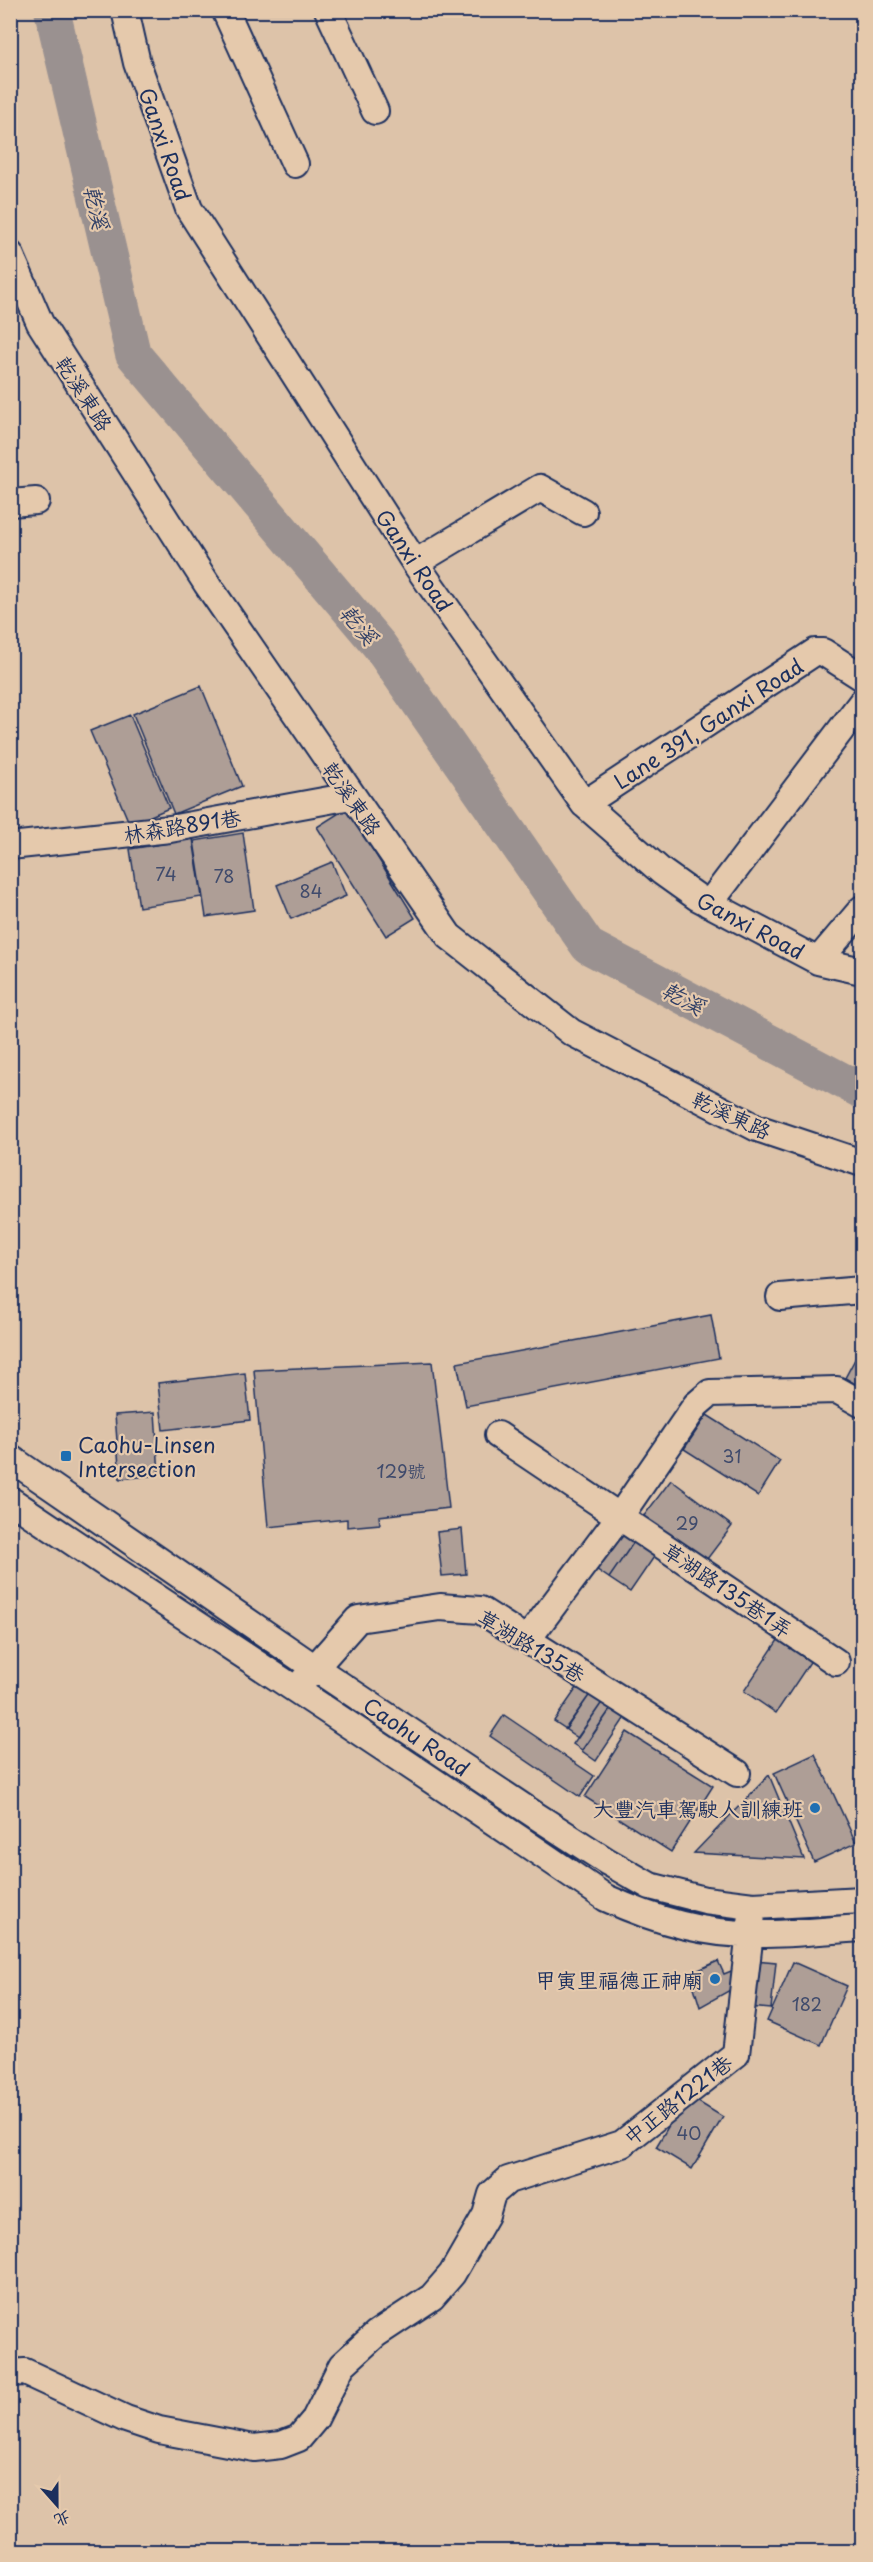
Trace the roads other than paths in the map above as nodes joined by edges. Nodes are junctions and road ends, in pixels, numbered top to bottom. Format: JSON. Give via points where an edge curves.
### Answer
{"nodes":[{"id":1,"x":125,"y":10,"type":"edge"},
{"id":2,"x":225,"y":10,"type":"edge"},
{"id":3,"x":328,"y":10,"type":"edge"},
{"id":4,"x":375,"y":111,"type":"dead end"},
{"id":5,"x":296,"y":164,"type":"dead end"},
{"id":6,"x":10,"y":254,"type":"edge"},
{"id":7,"x":36,"y":501,"type":"dead end"},
{"id":8,"x":10,"y":503,"type":"edge"},
{"id":9,"x":583,"y":512,"type":"dead end"},
{"id":10,"x":415,"y":563,"type":"junction"},
{"id":11,"x":862,"y":677,"type":"edge"},
{"id":12,"x":862,"y":702,"type":"edge"},
{"id":13,"x":351,"y":796,"type":"junction"},
{"id":14,"x":584,"y":804,"type":"junction"},
{"id":15,"x":10,"y":846,"type":"edge"},
{"id":16,"x":709,"y":903,"type":"junction"},
{"id":17,"x":862,"y":909,"type":"edge"},
{"id":18,"x":819,"y":961,"type":"junction"},
{"id":19,"x":862,"y":971,"type":"edge"},
{"id":20,"x":862,"y":1163,"type":"edge"},
{"id":21,"x":862,"y":1290,"type":"edge"},
{"id":22,"x":780,"y":1297,"type":"dead end"},
{"id":23,"x":862,"y":1404,"type":"edge"},
{"id":24,"x":498,"y":1435,"type":"dead end"},
{"id":25,"x":10,"y":1458,"type":"edge"},
{"id":26,"x":10,"y":1500,"type":"edge"},
{"id":27,"x":620,"y":1516,"type":"junction"},
{"id":28,"x":527,"y":1640,"type":"junction"},
{"id":29,"x":836,"y":1662,"type":"dead end"},
{"id":30,"x":315,"y":1668,"type":"junction"},
{"id":31,"x":296,"y":1688,"type":"junction"},
{"id":32,"x":737,"y":1773,"type":"dead end"},
{"id":33,"x":862,"y":1900,"type":"edge"},
{"id":34,"x":753,"y":1906,"type":"junction"},
{"id":35,"x":862,"y":1928,"type":"edge"},
{"id":36,"x":751,"y":1934,"type":"junction"},
{"id":37,"x":10,"y":2373,"type":"edge"}],
"edges":[{"from":1,"to":10,"type":"street","name":"Ganxi Road","via":[[137,63],[189,209]]},
{"from":2,"to":5,"type":"street"},
{"from":3,"to":4,"type":"street"},
{"from":6,"to":13,"type":"street","name":"乾溪東路","via":[[40,322],[207,584]]},
{"from":7,"to":8,"type":"street"},
{"from":9,"to":10,"type":"street","via":[[540,488]]},
{"from":10,"to":14,"type":"street","name":"Ganxi Road"},
{"from":11,"to":14,"type":"street","name":"Lane 391, Ganxi Road","via":[[819,650]]},
{"from":12,"to":16,"type":"street"},
{"from":13,"to":15,"type":"street","name":"林森路891巷","via":[[170,829]]},
{"from":13,"to":20,"type":"street","name":"乾溪東路","via":[[448,936],[571,1032],[756,1128]]},
{"from":14,"to":16,"type":"street","name":"Ganxi Road","via":[[662,872]]},
{"from":16,"to":18,"type":"street","name":"Ganxi Road"},
{"from":17,"to":18,"type":"street"},
{"from":18,"to":19,"type":"street","name":"Ganxi Road"},
{"from":21,"to":22,"type":"street"},
{"from":23,"to":27,"type":"street","via":[[837,1390],[710,1393],[696,1405]]},
{"from":24,"to":27,"type":"street","name":"草湖路135巷1弄"},
{"from":25,"to":30,"type":"street","name":"Caohu Road"},
{"from":26,"to":31,"type":"street","name":"Caohu Road"},
{"from":27,"to":28,"type":"street"},
{"from":27,"to":29,"type":"street","name":"草湖路135巷1弄"},
{"from":28,"to":30,"type":"street","name":"草湖路135巷","via":[[480,1610],[440,1607],[358,1619]]},
{"from":28,"to":32,"type":"street","name":"草湖路135巷"},
{"from":30,"to":31,"type":"street","name":"草湖路135巷"},
{"from":30,"to":34,"type":"street","name":"Caohu Road","via":[[544,1821],[650,1886],[705,1900]]},
{"from":31,"to":36,"type":"street","name":"Caohu Road","via":[[606,1898],[677,1925]]},
{"from":33,"to":34,"type":"street","name":"Caohu Road"},
{"from":34,"to":36,"type":"street","name":"中正路1221巷"},
{"from":35,"to":36,"type":"street","name":"Caohu Road"},
{"from":36,"to":37,"type":"street","name":"中正路1221巷","via":[[736,2054],[622,2144],[508,2180],[492,2194],[486,2215],[452,2274],[432,2297],[376,2334],[342,2365],[315,2420],[299,2438],[254,2448],[159,2430],[126,2419],[25,2372]]}]}
